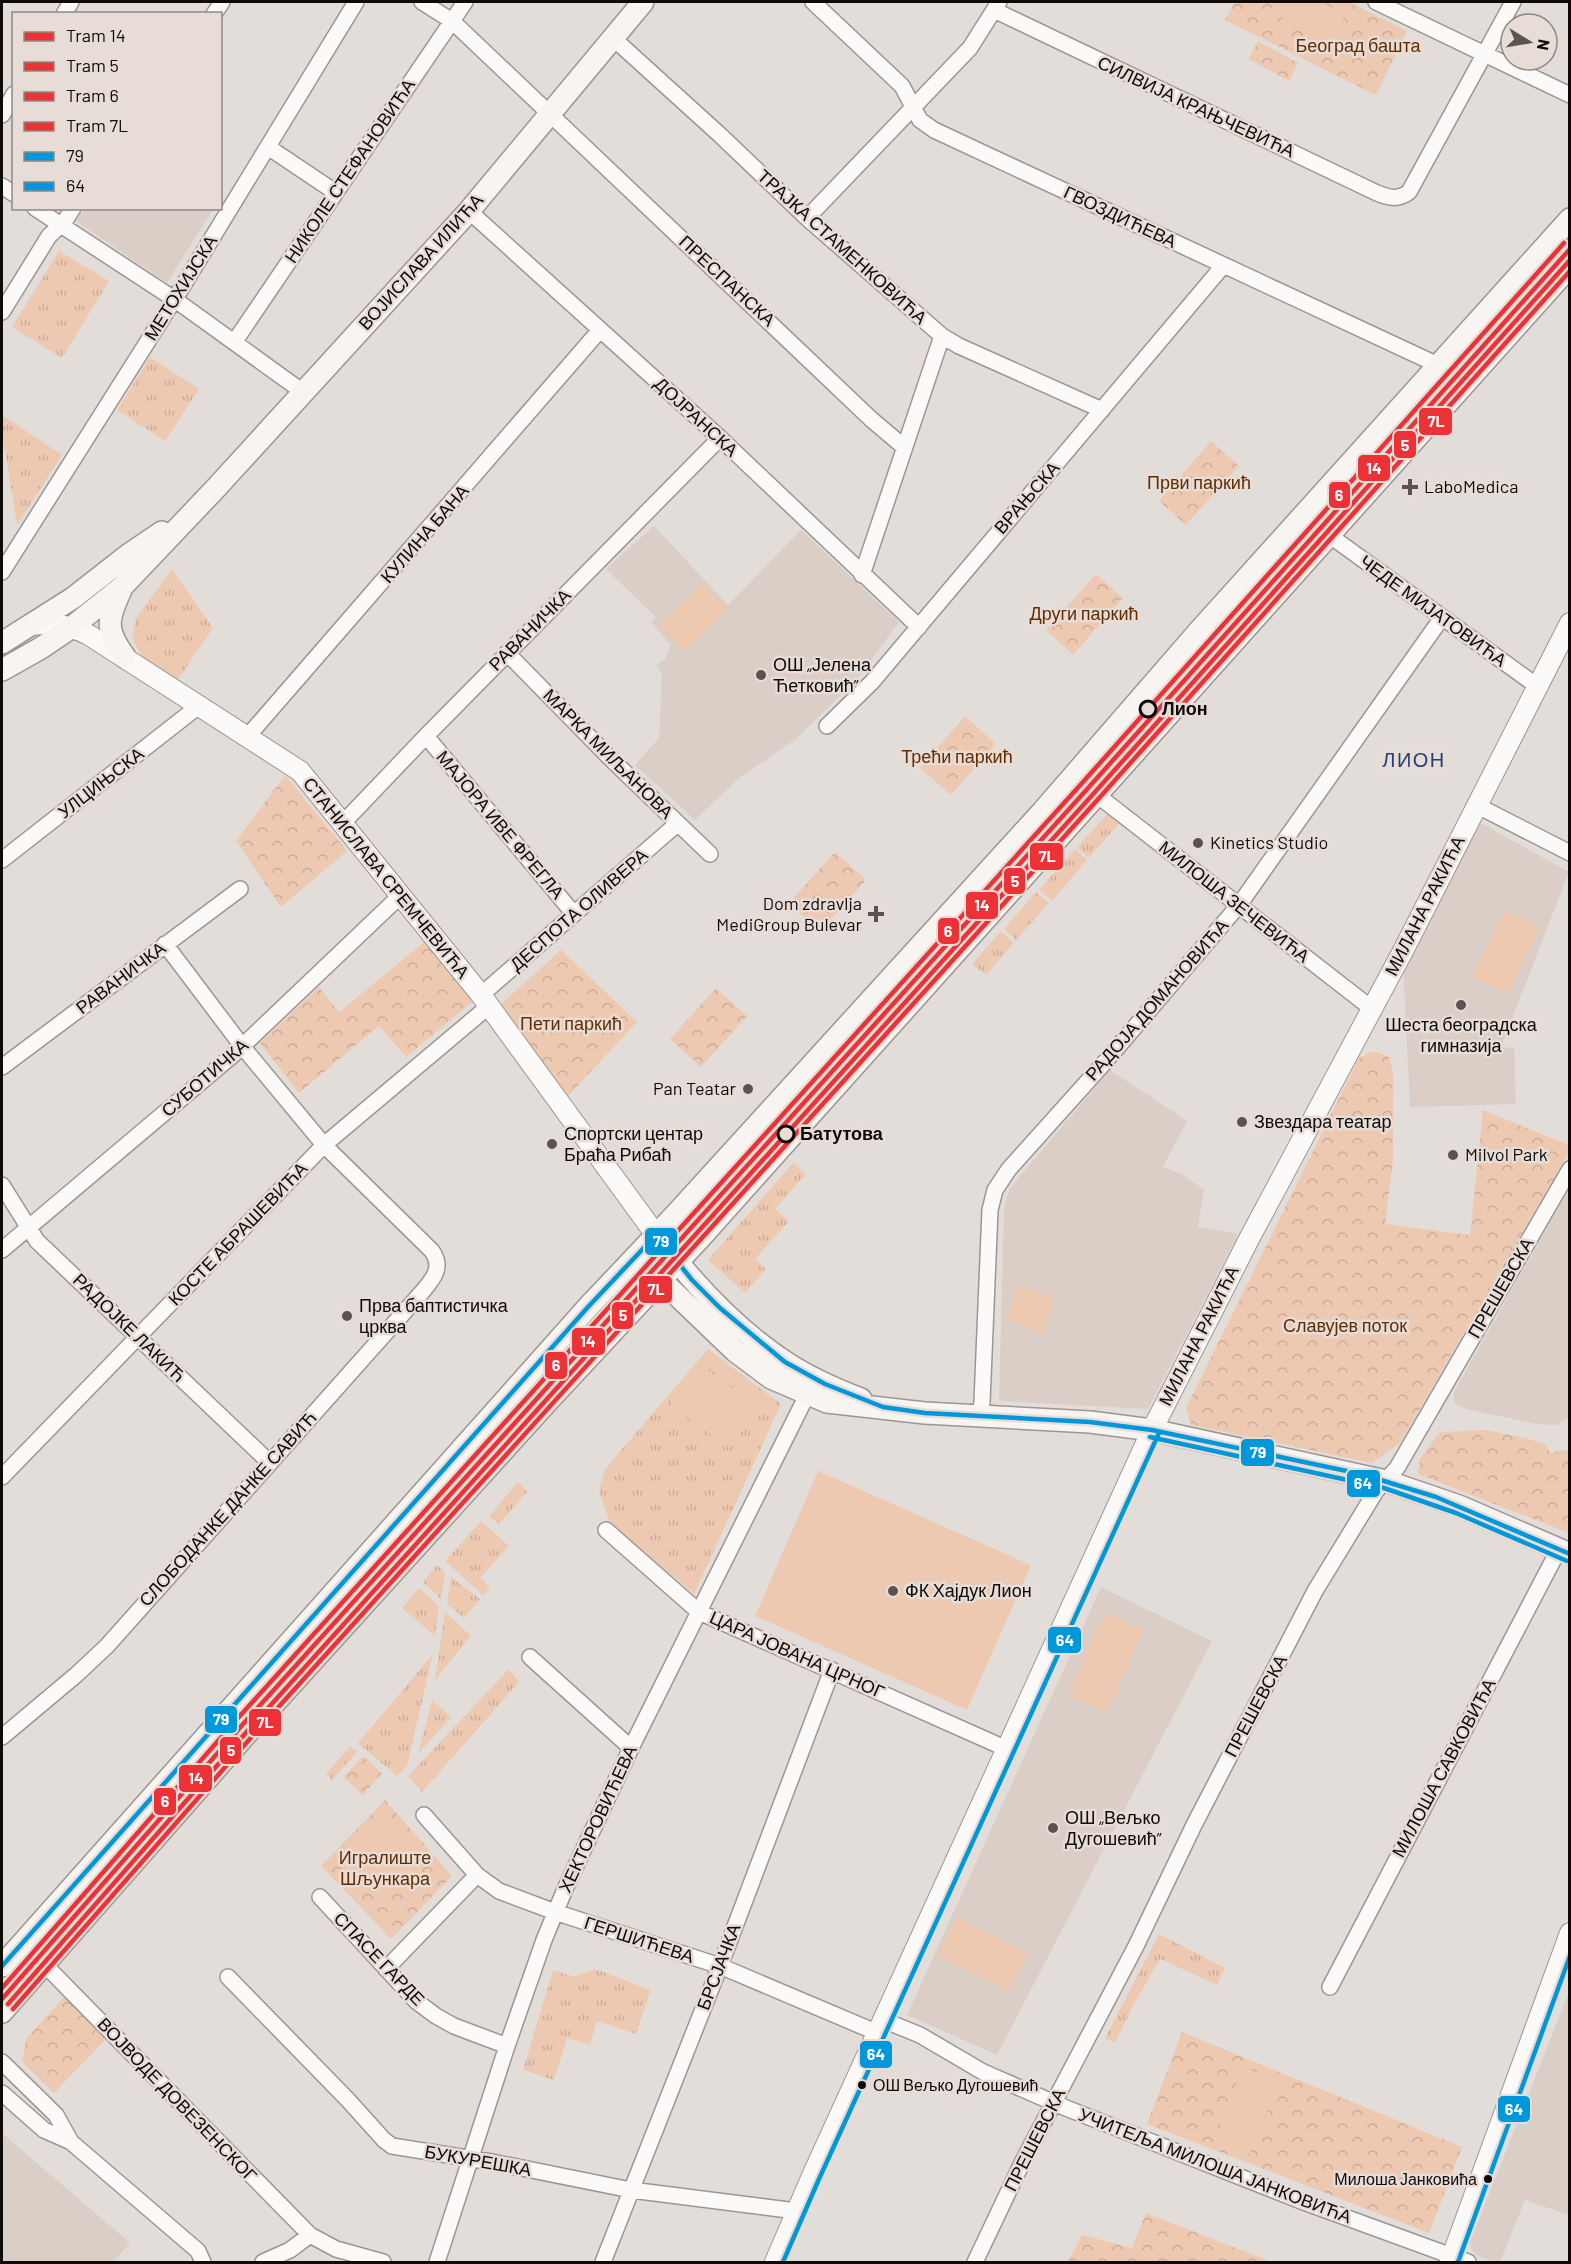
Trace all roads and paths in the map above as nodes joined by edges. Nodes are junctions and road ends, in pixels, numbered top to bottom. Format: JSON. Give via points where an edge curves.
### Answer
{"nodes":[{"id":1,"x":356,"y":2,"type":"edge"},
{"id":2,"x":422,"y":2,"type":"edge"},
{"id":3,"x":465,"y":2,"type":"edge"},
{"id":4,"x":643,"y":2,"type":"edge"},
{"id":5,"x":813,"y":2,"type":"edge"},
{"id":6,"x":1376,"y":2,"type":"edge"},
{"id":7,"x":1513,"y":2,"type":"edge"},
{"id":8,"x":996,"y":6,"type":"edge"},
{"id":9,"x":452,"y":21,"type":"junction"},
{"id":10,"x":613,"y":38,"type":"junction"},
{"id":11,"x":1485,"y":55,"type":"junction"},
{"id":12,"x":1569,"y":95,"type":"edge"},
{"id":13,"x":12,"y":98,"type":"edge"},
{"id":14,"x":912,"y":106,"type":"junction"},
{"id":15,"x":550,"y":114,"type":"junction"},
{"id":16,"x":2,"y":115,"type":"edge"},
{"id":17,"x":268,"y":147,"type":"junction"},
{"id":18,"x":335,"y":192,"type":"junction"},
{"id":19,"x":38,"y":210,"type":"edge"},
{"id":20,"x":72,"y":210,"type":"edge"},
{"id":21,"x":469,"y":211,"type":"junction"},
{"id":22,"x":807,"y":218,"type":"junction"},
{"id":23,"x":1569,"y":219,"type":"edge"},
{"id":24,"x":60,"y":226,"type":"junction"},
{"id":25,"x":1223,"y":266,"type":"junction"},
{"id":26,"x":1569,"y":266,"type":"edge"},
{"id":27,"x":174,"y":299,"type":"junction"},
{"id":28,"x":2,"y":312,"type":"edge"},
{"id":29,"x":600,"y":330,"type":"junction"},
{"id":30,"x":942,"y":336,"type":"junction"},
{"id":31,"x":235,"y":341,"type":"junction"},
{"id":32,"x":1437,"y":365,"type":"junction"},
{"id":33,"x":1468,"y":379,"type":"junction"},
{"id":34,"x":303,"y":392,"type":"junction"},
{"id":35,"x":1102,"y":410,"type":"junction"},
{"id":36,"x":720,"y":438,"type":"junction"},
{"id":37,"x":904,"y":447,"type":"junction"},
{"id":38,"x":190,"y":514,"type":"junction"},
{"id":39,"x":1329,"y":535,"type":"junction"},
{"id":40,"x":2,"y":572,"type":"edge"},
{"id":41,"x":862,"y":575,"type":"junction"},
{"id":42,"x":122,"y":587,"type":"junction"},
{"id":43,"x":1441,"y":619,"type":"junction"},
{"id":44,"x":31,"y":625,"type":"junction"},
{"id":45,"x":72,"y":627,"type":"junction"},
{"id":46,"x":919,"y":627,"type":"junction"},
{"id":47,"x":1568,"y":628,"type":"edge"},
{"id":48,"x":2,"y":644,"type":"edge"},
{"id":49,"x":507,"y":653,"type":"junction"},
{"id":50,"x":125,"y":657,"type":"junction"},
{"id":51,"x":2,"y":670,"type":"edge"},
{"id":52,"x":1536,"y":686,"type":"junction"},
{"id":53,"x":200,"y":705,"type":"junction"},
{"id":54,"x":827,"y":726,"type":"dead end"},
{"id":55,"x":248,"y":736,"type":"junction"},
{"id":56,"x":426,"y":736,"type":"junction"},
{"id":57,"x":1097,"y":795,"type":"junction"},
{"id":58,"x":1476,"y":805,"type":"junction"},
{"id":59,"x":342,"y":824,"type":"junction"},
{"id":60,"x":677,"y":824,"type":"junction"},
{"id":61,"x":1569,"y":853,"type":"edge"},
{"id":62,"x":710,"y":854,"type":"dead end"},
{"id":63,"x":2,"y":860,"type":"edge"},
{"id":64,"x":240,"y":889,"type":"dead end"},
{"id":65,"x":400,"y":896,"type":"junction"},
{"id":66,"x":1239,"y":905,"type":"junction"},
{"id":67,"x":574,"y":914,"type":"junction"},
{"id":68,"x":165,"y":944,"type":"junction"},
{"id":69,"x":485,"y":1001,"type":"junction"},
{"id":70,"x":1371,"y":1008,"type":"junction"},
{"id":71,"x":242,"y":1046,"type":"junction"},
{"id":72,"x":2,"y":1067,"type":"edge"},
{"id":73,"x":324,"y":1145,"type":"junction"},
{"id":74,"x":1569,"y":1169,"type":"edge"},
{"id":75,"x":2,"y":1185,"type":"edge"},
{"id":76,"x":28,"y":1228,"type":"junction"},
{"id":77,"x":656,"y":1235,"type":"junction"},
{"id":78,"x":2,"y":1250,"type":"edge"},
{"id":79,"x":636,"y":1256,"type":"junction"},
{"id":80,"x":677,"y":1262,"type":"junction"},
{"id":81,"x":661,"y":1280,"type":"junction"},
{"id":82,"x":138,"y":1336,"type":"junction"},
{"id":83,"x":807,"y":1395,"type":"junction"},
{"id":84,"x":883,"y":1407,"type":"junction"},
{"id":85,"x":980,"y":1415,"type":"junction"},
{"id":86,"x":1152,"y":1430,"type":"junction"},
{"id":87,"x":269,"y":1462,"type":"junction"},
{"id":88,"x":2,"y":1477,"type":"edge"},
{"id":89,"x":1386,"y":1481,"type":"junction"},
{"id":90,"x":606,"y":1530,"type":"dead end"},
{"id":91,"x":1564,"y":1551,"type":"edge"},
{"id":92,"x":699,"y":1612,"type":"junction"},
{"id":93,"x":530,"y":1657,"type":"dead end"},
{"id":94,"x":832,"y":1670,"type":"junction"},
{"id":95,"x":2,"y":1737,"type":"edge"},
{"id":96,"x":631,"y":1748,"type":"junction"},
{"id":97,"x":1007,"y":1749,"type":"junction"},
{"id":98,"x":424,"y":1815,"type":"dead end"},
{"id":99,"x":477,"y":1875,"type":"junction"},
{"id":100,"x":320,"y":1898,"type":"dead end"},
{"id":101,"x":555,"y":1912,"type":"junction"},
{"id":102,"x":1569,"y":1933,"type":"edge"},
{"id":103,"x":44,"y":1964,"type":"junction"},
{"id":104,"x":2,"y":1966,"type":"edge"},
{"id":105,"x":720,"y":1966,"type":"junction"},
{"id":106,"x":387,"y":1969,"type":"junction"},
{"id":107,"x":228,"y":1977,"type":"dead end"},
{"id":108,"x":1330,"y":1987,"type":"dead end"},
{"id":109,"x":2,"y":2012,"type":"edge"},
{"id":110,"x":881,"y":2026,"type":"junction"},
{"id":111,"x":507,"y":2046,"type":"junction"},
{"id":112,"x":2,"y":2062,"type":"edge"},
{"id":113,"x":2,"y":2093,"type":"edge"},
{"id":114,"x":1054,"y":2103,"type":"junction"},
{"id":115,"x":71,"y":2142,"type":"junction"},
{"id":116,"x":469,"y":2160,"type":"junction"},
{"id":117,"x":631,"y":2190,"type":"junction"},
{"id":118,"x":796,"y":2211,"type":"junction"},
{"id":119,"x":310,"y":2235,"type":"junction"},
{"id":120,"x":1457,"y":2261,"type":"edge"},
{"id":121,"x":203,"y":2262,"type":"edge"},
{"id":122,"x":263,"y":2262,"type":"edge"},
{"id":123,"x":383,"y":2262,"type":"edge"},
{"id":124,"x":437,"y":2262,"type":"edge"},
{"id":125,"x":603,"y":2262,"type":"edge"},
{"id":126,"x":775,"y":2262,"type":"edge"},
{"id":127,"x":975,"y":2262,"type":"edge"}],
"edges":[{"from":1,"to":17,"type":"street","name":"МЕТОХИЈСКА"},
{"from":2,"to":9,"type":"street","name":"ПРЕСПАНСКА"},
{"from":3,"to":9,"type":"street","name":"НИКОЛЕ СТЕФАНОВИЋА"},
{"from":4,"to":10,"type":"main road","name":"ВОЈИСЛАВА ИЛИЋА"},
{"from":5,"to":14,"type":"street","name":"ГВОЗДИЋЕВА","via":[[898,82]]},
{"from":6,"to":11,"type":"street"},
{"from":7,"to":11,"type":"street"},
{"from":8,"to":11,"type":"street","name":"СИЛВИЈА КРАЊЧЕВИЋА","via":[[1388,197],[1399,198],[1409,192]]},
{"from":8,"to":14,"type":"street","via":[[970,48]]},
{"from":9,"to":15,"type":"street","name":"ПРЕСПАНСКА"},
{"from":9,"to":18,"type":"street","name":"НИКОЛЕ СТЕФАНОВИЋА"},
{"from":10,"to":15,"type":"main road","name":"ВОЈИСЛАВА ИЛИЋА"},
{"from":10,"to":22,"type":"street","name":"ТРАЈКА СТАМЕНКОВИЋА"},
{"from":11,"to":12,"type":"street"},
{"from":13,"to":16,"type":"street"},
{"from":14,"to":22,"type":"street"},
{"from":14,"to":25,"type":"street","name":"ГВОЗДИЋЕВА","via":[[920,120],[934,130]]},
{"from":15,"to":21,"type":"main road","name":"ВОЈИСЛАВА ИЛИЋА"},
{"from":15,"to":37,"type":"street","name":"ПРЕСПАНСКА"},
{"from":17,"to":18,"type":"street"},
{"from":17,"to":27,"type":"street","name":"МЕТОХИЈСКА"},
{"from":18,"to":31,"type":"street","name":"НИКОЛЕ СТЕФАНОВИЋА"},
{"from":19,"to":24,"type":"street"},
{"from":20,"to":24,"type":"street"},
{"from":21,"to":29,"type":"street","name":"ДОЈРАНСКА"},
{"from":21,"to":34,"type":"main road","name":"ВОЈИСЛАВА ИЛИЋА"},
{"from":22,"to":30,"type":"street","name":"ТРАЈКА СТАМЕНКОВИЋА"},
{"from":23,"to":32,"type":"main road"},
{"from":24,"to":27,"type":"street"},
{"from":24,"to":28,"type":"street","via":[[49,236]]},
{"from":25,"to":32,"type":"street","name":"ГВОЗДИЋЕВА"},
{"from":25,"to":35,"type":"street","name":"ВРАЊСКА"},
{"from":26,"to":33,"type":"main road"},
{"from":27,"to":31,"type":"street"},
{"from":27,"to":40,"type":"street","name":"МЕТОХИЈСКА"},
{"from":29,"to":36,"type":"street","name":"ДОЈРАНСКА"},
{"from":29,"to":55,"type":"street","name":"КУЛИНА БАНА"},
{"from":30,"to":35,"type":"street","name":"ТРАЈКА СТАМЕНКОВИЋА"},
{"from":30,"to":37,"type":"street"},
{"from":31,"to":34,"type":"street"},
{"from":32,"to":33,"type":"street","name":"ГВОЗДИЋЕВА"},
{"from":32,"to":77,"type":"main road","via":[[1042,812]]},
{"from":33,"to":39,"type":"main road"},
{"from":34,"to":38,"type":"main road","name":"ВОЈИСЛАВА ИЛИЋА"},
{"from":35,"to":46,"type":"street","name":"ВРАЊСКА"},
{"from":36,"to":41,"type":"street","name":"ДОЈРАНСКА"},
{"from":36,"to":49,"type":"street","name":"РАВАНИЧКА"},
{"from":37,"to":41,"type":"street"},
{"from":38,"to":42,"type":"main road","name":"ВОЈИСЛАВА ИЛИЋА"},
{"from":38,"to":44,"type":"main road","name":"ВОЈИСЛАВА ИЛИЋА"},
{"from":39,"to":43,"type":"street","name":"ЧЕДЕ МИЈАТОВИЋА"},
{"from":39,"to":57,"type":"main road"},
{"from":41,"to":46,"type":"street","name":"ДОЈРАНСКА"},
{"from":42,"to":45,"type":"main road","name":"ВОЈИСЛАВА ИЛИЋА"},
{"from":42,"to":50,"type":"main road","via":[[110,625],[113,640]]},
{"from":43,"to":52,"type":"street","name":"ЧЕДЕ МИЈАТОВИЋА"},
{"from":43,"to":66,"type":"street","name":"РАДОЈА ДОМАНОВИЋА"},
{"from":44,"to":45,"type":"street","name":"СТАНИСЛАВА СРЕМЧЕВИЋА"},
{"from":44,"to":48,"type":"main road","name":"ВОЈИСЛАВА ИЛИЋА"},
{"from":45,"to":50,"type":"street","name":"СТАНИСЛАВА СРЕМЧЕВИЋА"},
{"from":45,"to":51,"type":"main road","name":"ВОЈИСЛАВА ИЛИЋА"},
{"from":46,"to":54,"type":"street","name":"ВРАЊСКА","via":[[872,682]]},
{"from":47,"to":52,"type":"street","name":"МИЛАНА РАКИЋА"},
{"from":49,"to":56,"type":"street","name":"РАВАНИЧКА"},
{"from":49,"to":60,"type":"street","name":"МАРКА МИЉАНОВА"},
{"from":50,"to":53,"type":"street","name":"СТАНИСЛАВА СРЕМЧЕВИЋА"},
{"from":52,"to":58,"type":"street","name":"МИЛАНА РАКИЋА"},
{"from":53,"to":55,"type":"street","name":"СТАНИСЛАВА СРЕМЧЕВИЋА"},
{"from":53,"to":63,"type":"street","name":"УЛЦИЊСКА"},
{"from":55,"to":59,"type":"street","name":"СТАНИСЛАВА СРЕМЧЕВИЋА","via":[[300,771]]},
{"from":56,"to":59,"type":"street","name":"РАВАНИЧКА"},
{"from":56,"to":67,"type":"street","name":"МАЈОРА ИВЕ ФРЕГЛА"},
{"from":57,"to":66,"type":"street","name":"МИЛОША ЗЕЧЕВИЋА"},
{"from":57,"to":80,"type":"main road"},
{"from":58,"to":61,"type":"street"},
{"from":58,"to":70,"type":"street","name":"МИЛАНА РАКИЋА"},
{"from":59,"to":65,"type":"street","name":"СТАНИСЛАВА СРЕМЧЕВИЋА"},
{"from":60,"to":62,"type":"street","name":"МАРКА МИЉАНОВА"},
{"from":60,"to":67,"type":"street","name":"ДЕСПОТА ОЛИВЕРА"},
{"from":64,"to":68,"type":"street","name":"РАВАНИЧКА"},
{"from":65,"to":69,"type":"street","name":"СТАНИСЛАВА СРЕМЧЕВИЋА"},
{"from":65,"to":71,"type":"street","name":"СУБОТИЧКА"},
{"from":66,"to":70,"type":"street","name":"МИЛОША ЗЕЧЕВИЋА"},
{"from":66,"to":85,"type":"street","name":"РАДОЈА ДОМАНОВИЋА","via":[[1009,1169],[995,1190],[990,1210]]},
{"from":67,"to":69,"type":"street","name":"ДЕСПОТА ОЛИВЕРА"},
{"from":68,"to":71,"type":"street"},
{"from":68,"to":72,"type":"street","name":"РАВАНИЧКА"},
{"from":69,"to":73,"type":"street","name":"КОСТЕ АБРАШЕВИЋА"},
{"from":69,"to":77,"type":"street","name":"СТАНИСЛАВА СРЕМЧЕВИЋА"},
{"from":70,"to":86,"type":"street","name":"МИЛАНА РАКИЋА"},
{"from":71,"to":73,"type":"street"},
{"from":71,"to":76,"type":"street","name":"СУБОТИЧКА"},
{"from":73,"to":82,"type":"street","name":"КОСТЕ АБРАШЕВИЋА"},
{"from":73,"to":87,"type":"street","name":"СЛОБОДАНКЕ ДАНКЕ САВИЋ","via":[[432,1251],[438,1258],[438,1267],[434,1279]]},
{"from":74,"to":89,"type":"street","name":"ПРЕШЕВСКА"},
{"from":75,"to":76,"type":"street","name":"РАДОЈКЕ ЛАКИЋ"},
{"from":76,"to":78,"type":"street","name":"СУБОТИЧКА"},
{"from":76,"to":82,"type":"street","name":"РАДОЈКЕ ЛАКИЋ"},
{"from":77,"to":79,"type":"main road"},
{"from":77,"to":80,"type":"main road"},
{"from":79,"to":81,"type":"main road"},
{"from":79,"to":104,"type":"main road"},
{"from":80,"to":81,"type":"main road"},
{"from":80,"to":84,"type":"main road","via":[[720,1308],[785,1362],[825,1384]]},
{"from":81,"to":83,"type":"main road","via":[[735,1351],[771,1378]]},
{"from":81,"to":103,"type":"main road","via":[[250,1730]]},
{"from":82,"to":87,"type":"street","name":"РАДОЈКЕ ЛАКИЋ"},
{"from":82,"to":88,"type":"street","name":"КОСТЕ АБРАШЕВИЋА"},
{"from":83,"to":84,"type":"main road","via":[[852,1406]]},
{"from":83,"to":92,"type":"street","name":"ХЕКТОРОВИЋЕВА"},
{"from":84,"to":85,"type":"main road"},
{"from":85,"to":86,"type":"main road"},
{"from":86,"to":89,"type":"main road"},
{"from":86,"to":97,"type":"street","name":"МИЛАНА РАКИЋА"},
{"from":87,"to":95,"type":"street","name":"СЛОБОДАНКЕ ДАНКЕ САВИЋ","via":[[107,1646]]},
{"from":89,"to":91,"type":"main road","via":[[1459,1506]]},
{"from":89,"to":114,"type":"street","name":"ПРЕШЕВСКА","via":[[1376,1491],[1316,1591]]},
{"from":90,"to":92,"type":"street","name":"ЦАРА ЈОВАНА ЦРНОГ"},
{"from":91,"to":108,"type":"street","name":"МИЛОША САВКОВИЋА"},
{"from":92,"to":94,"type":"street","name":"ЦАРА ЈОВАНА ЦРНОГ"},
{"from":92,"to":96,"type":"street","name":"ХЕКТОРОВИЋЕВА"},
{"from":93,"to":96,"type":"street"},
{"from":94,"to":97,"type":"street","name":"ЦАРА ЈОВАНА ЦРНОГ"},
{"from":94,"to":105,"type":"street","name":"БРСЈАЧКА"},
{"from":96,"to":101,"type":"street","name":"ХЕКТОРОВИЋЕВА"},
{"from":97,"to":110,"type":"street","name":"МИЛАНА РАКИЋА"},
{"from":98,"to":99,"type":"street","name":"ГЕРШИЋЕВА"},
{"from":99,"to":101,"type":"street","name":"ГЕРШИЋЕВА","via":[[499,1892]]},
{"from":99,"to":106,"type":"street"},
{"from":100,"to":106,"type":"street","name":"СПАСЕ ГАРДЕ"},
{"from":101,"to":105,"type":"street","name":"ГЕРШИЋЕВА"},
{"from":101,"to":111,"type":"street","name":"ХЕКТОРОВИЋЕВА"},
{"from":102,"to":120,"type":"street"},
{"from":103,"to":109,"type":"main road"},
{"from":103,"to":119,"type":"street","name":"ВОЈВОДЕ ДОВЕЗЕНСКОГ"},
{"from":105,"to":110,"type":"street","name":"ГЕРШИЋЕВА"},
{"from":105,"to":117,"type":"street","name":"БРСЈАЧКА"},
{"from":106,"to":111,"type":"street","name":"СПАСЕ ГАРДЕ","via":[[416,2001],[436,2016]]},
{"from":107,"to":116,"type":"street","name":"БУКУРЕШКА","via":[[384,2140],[398,2148]]},
{"from":110,"to":114,"type":"street","name":"УЧИТЕЉА МИЛОША ЈАНКОВИЋА","via":[[920,2035],[983,2072]]},
{"from":110,"to":118,"type":"street","name":"МИЛАНА РАКИЋА"},
{"from":111,"to":116,"type":"street","name":"ХЕКТОРОВИЋЕВА"},
{"from":112,"to":115,"type":"street","via":[[56,2115]]},
{"from":113,"to":115,"type":"street","via":[[44,2130]]},
{"from":114,"to":120,"type":"street","name":"УЧИТЕЉА МИЛОША ЈАНКОВИЋА"},
{"from":114,"to":127,"type":"street","name":"ПРЕШЕВСКА"},
{"from":115,"to":121,"type":"street","via":[[198,2251]]},
{"from":116,"to":117,"type":"street","name":"БУКУРЕШКА"},
{"from":116,"to":124,"type":"street","name":"ХЕКТОРОВИЋЕВА"},
{"from":117,"to":118,"type":"street","name":"БУКУРЕШКА"},
{"from":117,"to":125,"type":"street","name":"БРСЈАЧКА"},
{"from":118,"to":126,"type":"street","name":"МИЛАНА РАКИЋА"},
{"from":119,"to":122,"type":"street","via":[[290,2250]]},
{"from":119,"to":123,"type":"street","name":"ВОЈВОДЕ ДОВЕЗЕНСКОГ","via":[[336,2249]]}]}
